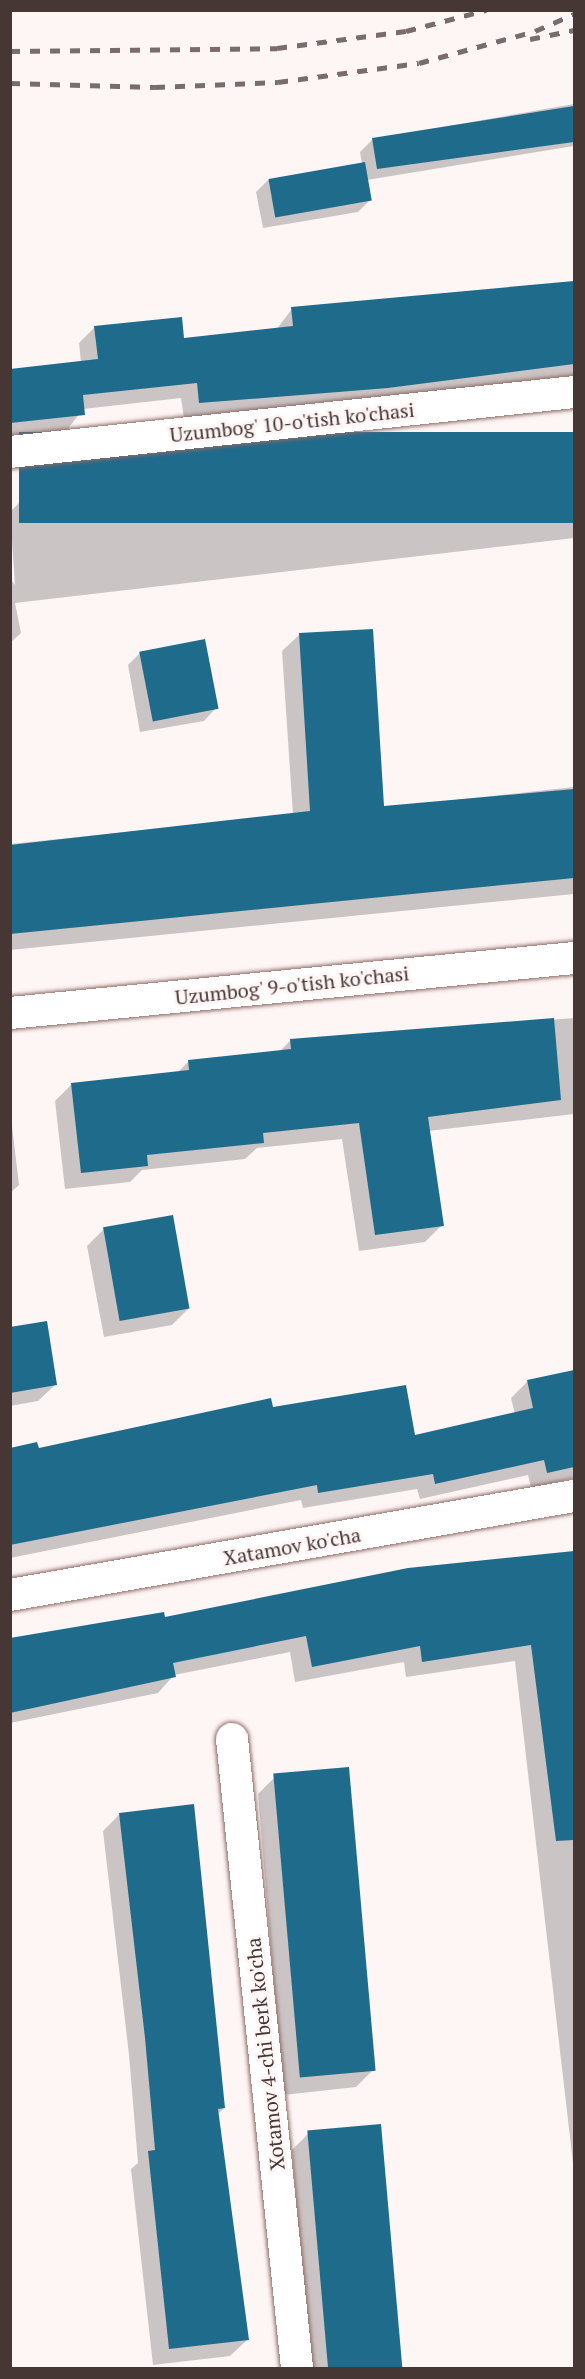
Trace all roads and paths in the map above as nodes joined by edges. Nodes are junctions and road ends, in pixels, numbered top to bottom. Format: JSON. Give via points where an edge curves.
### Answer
{"nodes":[{"id":1,"x":574,"y":392,"type":"edge"},
{"id":2,"x":10,"y":453,"type":"edge"},
{"id":3,"x":574,"y":958,"type":"edge"},
{"id":4,"x":10,"y":1013,"type":"edge"},
{"id":5,"x":574,"y":1496,"type":"edge"},
{"id":6,"x":10,"y":1595,"type":"edge"},
{"id":7,"x":232,"y":1739,"type":"dead end"},
{"id":8,"x":297,"y":2368,"type":"edge"}],
"edges":[{"from":1,"to":2,"type":"street","name":"Uzumbog' 10-o'tish ko'chasi"},
{"from":3,"to":4,"type":"street","name":"Uzumbog' 9-o'tish ko'chasi"},
{"from":5,"to":6,"type":"street","name":"Xatamov ko'cha"},
{"from":7,"to":8,"type":"street","name":"Xotamov 4-chi berk ko'cha"}]}
